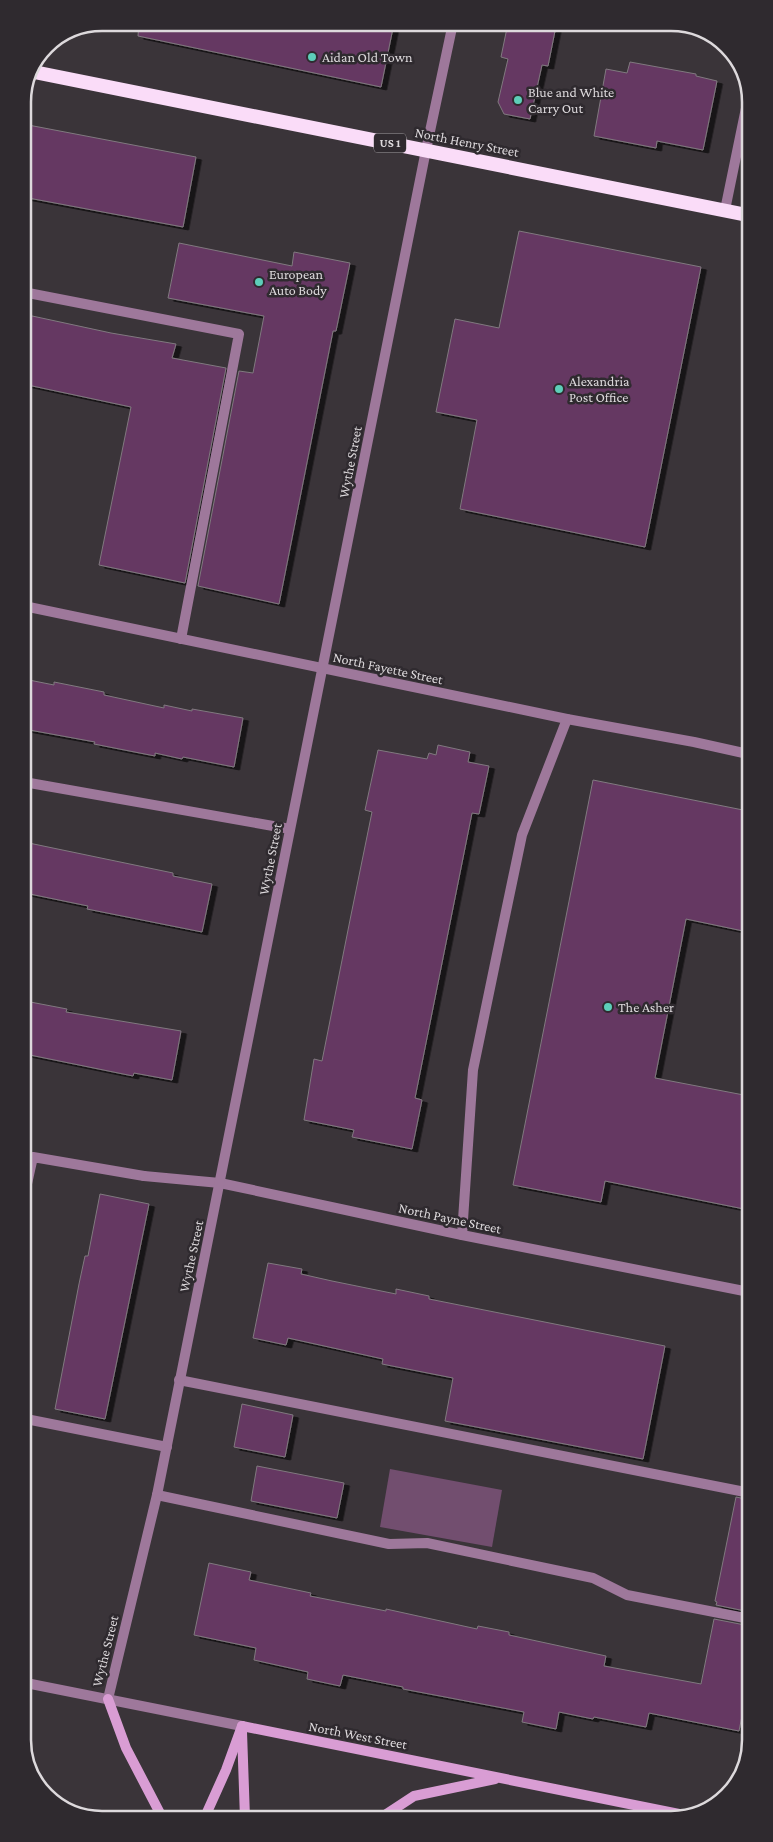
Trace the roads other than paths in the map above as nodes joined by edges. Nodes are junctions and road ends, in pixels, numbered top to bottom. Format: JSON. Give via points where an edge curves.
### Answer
{"nodes":[{"id":1,"x":451,"y":31,"type":"edge"},
{"id":2,"x":38,"y":73,"type":"edge"},
{"id":3,"x":742,"y":127,"type":"edge"},
{"id":4,"x":426,"y":150,"type":"junction"},
{"id":5,"x":725,"y":210,"type":"junction"},
{"id":6,"x":742,"y":214,"type":"edge"},
{"id":7,"x":31,"y":294,"type":"edge"},
{"id":8,"x":31,"y":607,"type":"edge"},
{"id":9,"x":181,"y":639,"type":"junction"},
{"id":10,"x":322,"y":668,"type":"junction"},
{"id":11,"x":566,"y":719,"type":"junction"},
{"id":12,"x":742,"y":753,"type":"edge"},
{"id":13,"x":31,"y":783,"type":"edge"},
{"id":14,"x":290,"y":828,"type":"junction"},
{"id":15,"x":31,"y":1165,"type":"edge"},
{"id":16,"x":220,"y":1183,"type":"junction"},
{"id":17,"x":462,"y":1235,"type":"junction"},
{"id":18,"x":742,"y":1291,"type":"edge"},
{"id":19,"x":180,"y":1380,"type":"junction"},
{"id":20,"x":31,"y":1420,"type":"edge"},
{"id":21,"x":167,"y":1447,"type":"junction"},
{"id":22,"x":742,"y":1491,"type":"edge"},
{"id":23,"x":157,"y":1495,"type":"junction"},
{"id":24,"x":742,"y":1617,"type":"edge"},
{"id":25,"x":31,"y":1684,"type":"edge"},
{"id":26,"x":108,"y":1699,"type":"junction"},
{"id":27,"x":242,"y":1726,"type":"junction"},
{"id":28,"x":501,"y":1778,"type":"junction"},
{"id":29,"x":159,"y":1811,"type":"edge"},
{"id":30,"x":208,"y":1811,"type":"edge"},
{"id":31,"x":246,"y":1811,"type":"edge"},
{"id":32,"x":391,"y":1811,"type":"edge"},
{"id":33,"x":664,"y":1811,"type":"edge"}],
"edges":[{"from":1,"to":4,"type":"street","name":"Wythe Street"},
{"from":2,"to":4,"type":"highway","name":"North Henry Street","number":"US 1"},
{"from":3,"to":5,"type":"street"},
{"from":4,"to":5,"type":"highway","name":"North Henry Street","number":"US 1"},
{"from":4,"to":10,"type":"street","name":"Wythe Street"},
{"from":5,"to":6,"type":"highway","name":"North Henry Street","number":"US 1"},
{"from":7,"to":9,"type":"street","via":[[239,334]]},
{"from":8,"to":9,"type":"street","name":"North Fayette Street"},
{"from":9,"to":10,"type":"street","name":"North Fayette Street"},
{"from":10,"to":11,"type":"street","name":"North Fayette Street"},
{"from":10,"to":14,"type":"street","name":"Wythe Street"},
{"from":11,"to":12,"type":"street","name":"North Fayette Street"},
{"from":11,"to":17,"type":"street","via":[[522,835],[473,1070]]},
{"from":13,"to":14,"type":"street"},
{"from":14,"to":16,"type":"street","name":"Wythe Street"},
{"from":15,"to":16,"type":"street","name":"North Payne Street","via":[[33,1156],[144,1176]]},
{"from":16,"to":17,"type":"street","name":"North Payne Street"},
{"from":16,"to":19,"type":"street","name":"Wythe Street"},
{"from":17,"to":18,"type":"street","name":"North Payne Street"},
{"from":19,"to":21,"type":"street","name":"Wythe Street"},
{"from":19,"to":22,"type":"street"},
{"from":20,"to":21,"type":"street"},
{"from":21,"to":23,"type":"street","name":"Wythe Street"},
{"from":23,"to":24,"type":"street","via":[[389,1544],[427,1543],[593,1578],[627,1595]]},
{"from":23,"to":26,"type":"street","name":"Wythe Street"},
{"from":25,"to":26,"type":"street","name":"North West Street"},
{"from":26,"to":27,"type":"street","name":"North West Street"},
{"from":26,"to":29,"type":"main road","via":[[126,1748]]},
{"from":27,"to":28,"type":"main road","name":"North West Street"},
{"from":27,"to":30,"type":"main road"},
{"from":27,"to":31,"type":"main road"},
{"from":28,"to":32,"type":"main road","via":[[414,1796]]},
{"from":28,"to":33,"type":"main road","name":"North West Street"}]}
